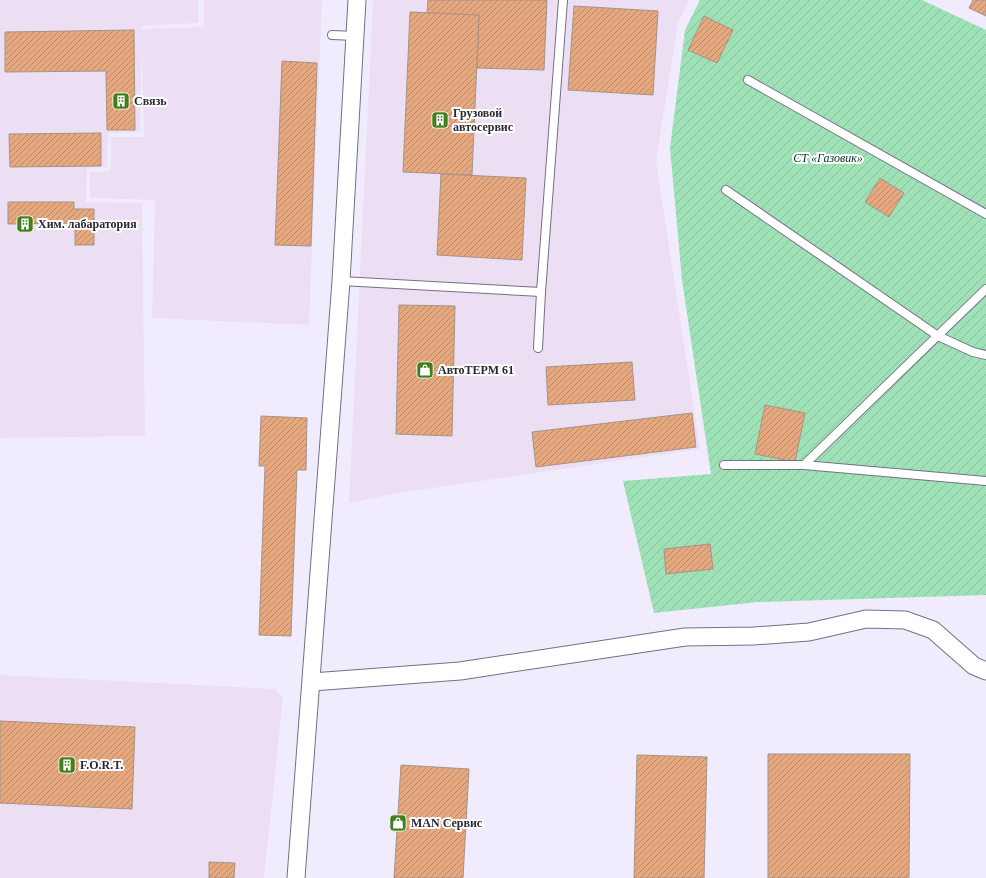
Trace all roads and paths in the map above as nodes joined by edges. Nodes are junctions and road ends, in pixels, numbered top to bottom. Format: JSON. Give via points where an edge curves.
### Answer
{"nodes":[{"id":1,"x":357,"y":0,"type":"edge"},
{"id":2,"x":563,"y":0,"type":"edge"},
{"id":3,"x":332,"y":35,"type":"dead end"},
{"id":4,"x":355,"y":36,"type":"junction"},
{"id":5,"x":748,"y":80,"type":"dead end"},
{"id":6,"x":726,"y":190,"type":"dead end"},
{"id":7,"x":986,"y":214,"type":"edge"},
{"id":8,"x":341,"y":282,"type":"junction"},
{"id":9,"x":986,"y":289,"type":"edge"},
{"id":10,"x":541,"y":292,"type":"junction"},
{"id":11,"x":938,"y":336,"type":"junction"},
{"id":12,"x":538,"y":348,"type":"dead end"},
{"id":13,"x":986,"y":355,"type":"edge"},
{"id":14,"x":724,"y":465,"type":"dead end"},
{"id":15,"x":804,"y":465,"type":"junction"},
{"id":16,"x":986,"y":481,"type":"edge"},
{"id":17,"x":986,"y":671,"type":"edge"},
{"id":18,"x":312,"y":682,"type":"junction"},
{"id":19,"x":296,"y":878,"type":"edge"}],
"edges":[{"from":1,"to":4,"type":"street"},
{"from":2,"to":10,"type":"lane"},
{"from":3,"to":4,"type":"lane"},
{"from":4,"to":8,"type":"street"},
{"from":5,"to":7,"type":"lane"},
{"from":6,"to":11,"type":"lane"},
{"from":8,"to":10,"type":"lane"},
{"from":8,"to":18,"type":"street"},
{"from":9,"to":11,"type":"lane"},
{"from":10,"to":12,"type":"lane"},
{"from":11,"to":13,"type":"lane"},
{"from":11,"to":15,"type":"lane"},
{"from":14,"to":15,"type":"lane"},
{"from":15,"to":16,"type":"lane"},
{"from":17,"to":18,"type":"street","via":[[974,666],[933,630],[905,620],[866,619],[809,632],[685,637],[460,671]]},
{"from":18,"to":19,"type":"street"}]}
